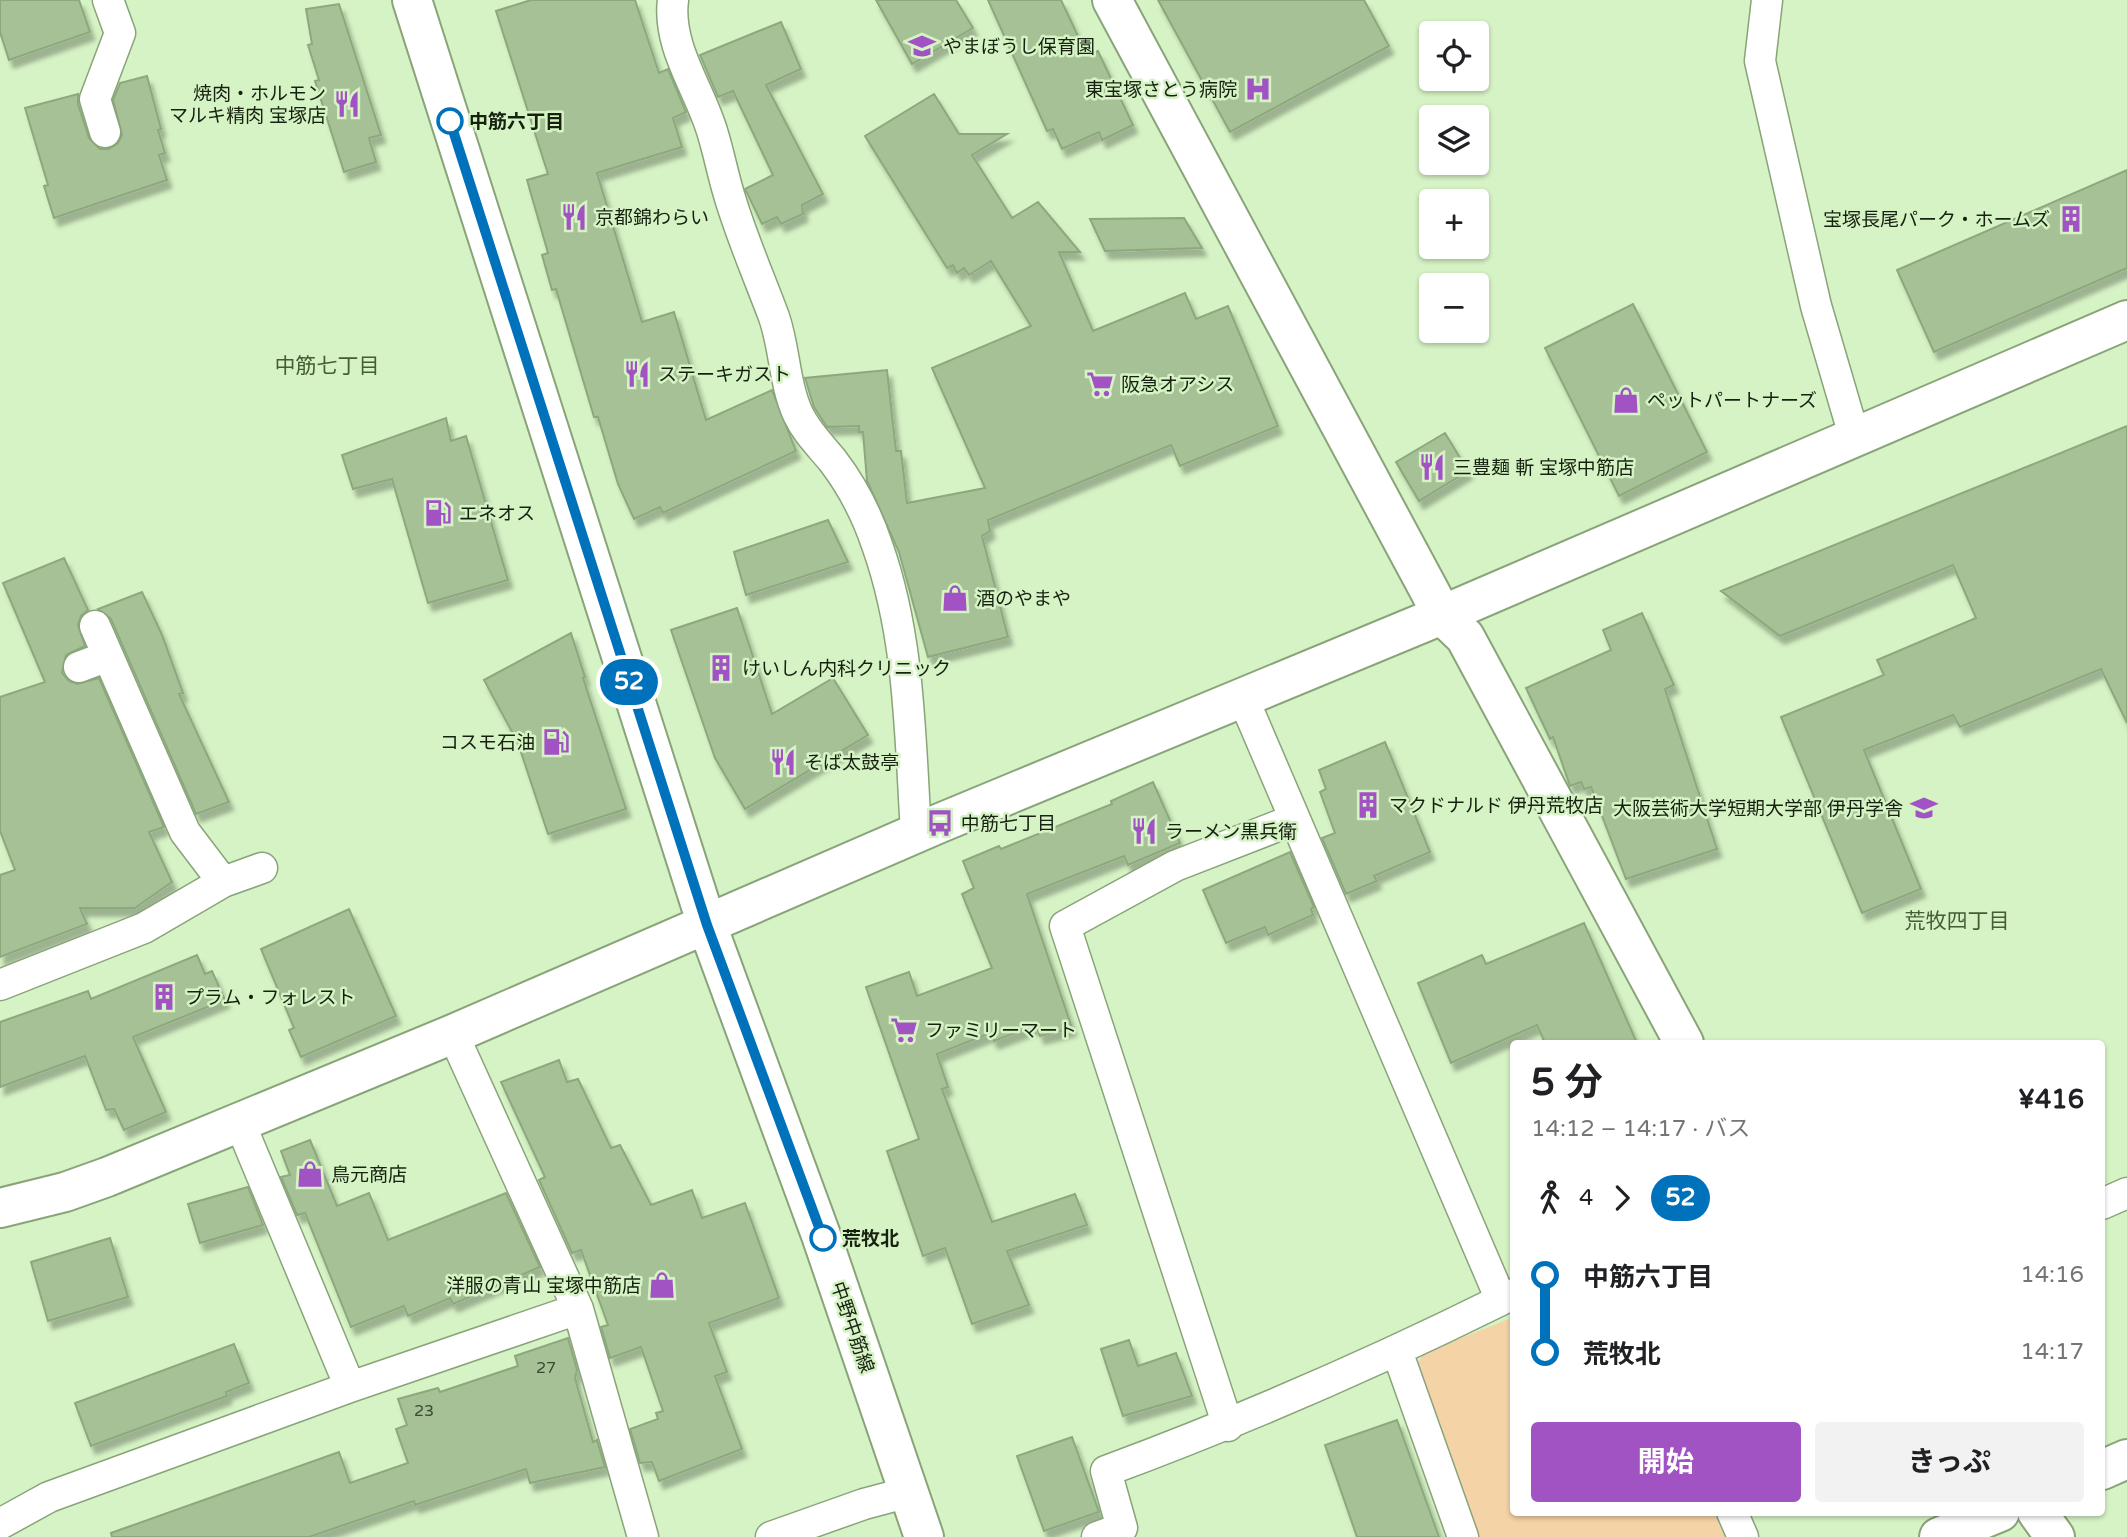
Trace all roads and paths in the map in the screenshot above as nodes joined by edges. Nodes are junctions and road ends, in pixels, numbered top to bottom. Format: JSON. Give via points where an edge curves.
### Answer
{"nodes":[{"id":1,"x":108,"y":0,"type":"edge"},
{"id":2,"x":412,"y":0,"type":"edge"},
{"id":3,"x":673,"y":0,"type":"edge"},
{"id":4,"x":1112,"y":0,"type":"edge"},
{"id":5,"x":1767,"y":0,"type":"edge"},
{"id":6,"x":105,"y":132,"type":"dead end"},
{"id":7,"x":2127,"y":320,"type":"edge"},
{"id":8,"x":1856,"y":439,"type":"junction"},
{"id":9,"x":1442,"y":615,"type":"junction"},
{"id":10,"x":95,"y":626,"type":"dead end"},
{"id":11,"x":108,"y":656,"type":"junction"},
{"id":12,"x":79,"y":667,"type":"dead end"},
{"id":13,"x":1243,"y":698,"type":"junction"},
{"id":14,"x":1293,"y":820,"type":"junction"},
{"id":15,"x":916,"y":833,"type":"junction"},
{"id":16,"x":262,"y":868,"type":"dead end"},
{"id":17,"x":223,"y":883,"type":"junction"},
{"id":18,"x":707,"y":925,"type":"junction"},
{"id":19,"x":0,"y":985,"type":"edge"},
{"id":20,"x":453,"y":1034,"type":"junction"},
{"id":21,"x":1682,"y":1040,"type":"edge"},
{"id":22,"x":239,"y":1121,"type":"junction"},
{"id":23,"x":2127,"y":1193,"type":"edge"},
{"id":24,"x":2105,"y":1202,"type":"edge"},
{"id":25,"x":0,"y":1208,"type":"edge"},
{"id":26,"x":1507,"y":1297,"type":"edge"},
{"id":27,"x":578,"y":1308,"type":"junction"},
{"id":28,"x":1397,"y":1351,"type":"junction"},
{"id":29,"x":350,"y":1387,"type":"junction"},
{"id":30,"x":1228,"y":1426,"type":"junction"},
{"id":31,"x":2127,"y":1459,"type":"edge"},
{"id":32,"x":2105,"y":1469,"type":"edge"},
{"id":33,"x":909,"y":1492,"type":"junction"},
{"id":34,"x":1734,"y":1516,"type":"edge"},
{"id":35,"x":1990,"y":1516,"type":"edge"},
{"id":36,"x":2040,"y":1516,"type":"edge"},
{"id":37,"x":0,"y":1524,"type":"edge"},
{"id":38,"x":643,"y":1537,"type":"edge"},
{"id":39,"x":771,"y":1537,"type":"edge"},
{"id":40,"x":924,"y":1537,"type":"edge"},
{"id":41,"x":1097,"y":1537,"type":"edge"},
{"id":42,"x":1463,"y":1537,"type":"edge"},
{"id":43,"x":1743,"y":1537,"type":"edge"},
{"id":44,"x":1938,"y":1537,"type":"edge"},
{"id":45,"x":2055,"y":1537,"type":"edge"}],
"edges":[{"from":1,"to":6,"type":"street","via":[[120,33],[95,99]]},
{"from":2,"to":18,"type":"street","name":"中野中筋線"},
{"from":3,"to":15,"type":"street","via":[[676,38],[712,129],[729,195],[781,341],[788,389],[814,441],[846,480],[863,511],[890,584],[904,666]]},
{"from":4,"to":9,"type":"street"},
{"from":5,"to":8,"type":"street","via":[[1760,61],[1816,306]]},
{"from":7,"to":8,"type":"street"},
{"from":8,"to":9,"type":"street"},
{"from":9,"to":13,"type":"street"},
{"from":9,"to":21,"type":"street","via":[[1465,637]]},
{"from":10,"to":11,"type":"street"},
{"from":11,"to":12,"type":"street"},
{"from":11,"to":17,"type":"street","via":[[153,726],[185,832]]},
{"from":13,"to":14,"type":"street"},
{"from":13,"to":15,"type":"street"},
{"from":14,"to":26,"type":"street"},
{"from":14,"to":30,"type":"street","via":[[1175,866],[1065,926]]},
{"from":15,"to":18,"type":"street"},
{"from":16,"to":17,"type":"street"},
{"from":17,"to":19,"type":"street","via":[[144,928],[110,926],[16,982]]},
{"from":18,"to":20,"type":"street"},
{"from":18,"to":33,"type":"street","name":"中野中筋線"},
{"from":20,"to":22,"type":"street"},
{"from":20,"to":27,"type":"street"},
{"from":22,"to":25,"type":"street","via":[[107,1177]]},
{"from":22,"to":29,"type":"street"},
{"from":23,"to":24,"type":"street"},
{"from":26,"to":28,"type":"street"},
{"from":27,"to":29,"type":"street"},
{"from":27,"to":38,"type":"street"},
{"from":28,"to":30,"type":"street"},
{"from":28,"to":42,"type":"street"},
{"from":29,"to":37,"type":"street","via":[[49,1497]]},
{"from":30,"to":41,"type":"street","via":[[1106,1471],[1122,1528]]},
{"from":31,"to":32,"type":"street"},
{"from":33,"to":39,"type":"street"},
{"from":33,"to":40,"type":"street","name":"中野中筋線"},
{"from":34,"to":43,"type":"street"},
{"from":35,"to":44,"type":"street"},
{"from":36,"to":45,"type":"street"}]}
